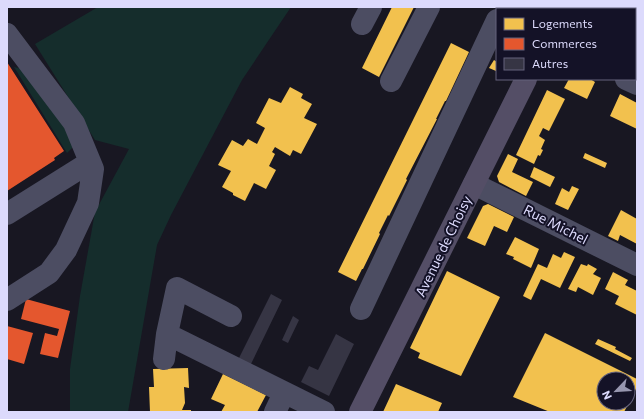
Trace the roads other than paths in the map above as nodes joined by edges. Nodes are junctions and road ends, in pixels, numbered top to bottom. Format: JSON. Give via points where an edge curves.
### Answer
{"nodes":[{"id":1,"x":428,"y":7,"type":"edge"},
{"id":2,"x":496,"y":22,"type":"edge"},
{"id":3,"x":7,"y":34,"type":"edge"},
{"id":4,"x":526,"y":80,"type":"edge"},
{"id":5,"x":391,"y":81,"type":"dead end"},
{"id":6,"x":90,"y":162,"type":"junction"},
{"id":7,"x":474,"y":184,"type":"junction"},
{"id":8,"x":7,"y":214,"type":"edge"},
{"id":9,"x":637,"y":265,"type":"edge"},
{"id":10,"x":7,"y":300,"type":"edge"},
{"id":11,"x":360,"y":309,"type":"dead end"},
{"id":12,"x":231,"y":316,"type":"dead end"},
{"id":13,"x":167,"y":334,"type":"junction"},
{"id":14,"x":164,"y":358,"type":"dead end"},
{"id":15,"x":280,"y":402,"type":"edge"},
{"id":16,"x":324,"y":412,"type":"edge"},
{"id":17,"x":360,"y":412,"type":"edge"}],
"edges":[{"from":1,"to":5,"type":"street"},
{"from":2,"to":11,"type":"street"},
{"from":3,"to":6,"type":"street","via":[[74,123]]},
{"from":4,"to":7,"type":"main road","name":"Avenue de Choisy"},
{"from":6,"to":8,"type":"street"},
{"from":6,"to":10,"type":"street","via":[[93,169],[88,203],[66,250],[49,273]]},
{"from":7,"to":9,"type":"street","name":"Rue Michel"},
{"from":7,"to":17,"type":"main road","name":"Avenue de Choisy"},
{"from":12,"to":13,"type":"street","via":[[176,288]]},
{"from":13,"to":14,"type":"street"},
{"from":13,"to":15,"type":"street","via":[[273,385]]},
{"from":15,"to":16,"type":"street"}]}
